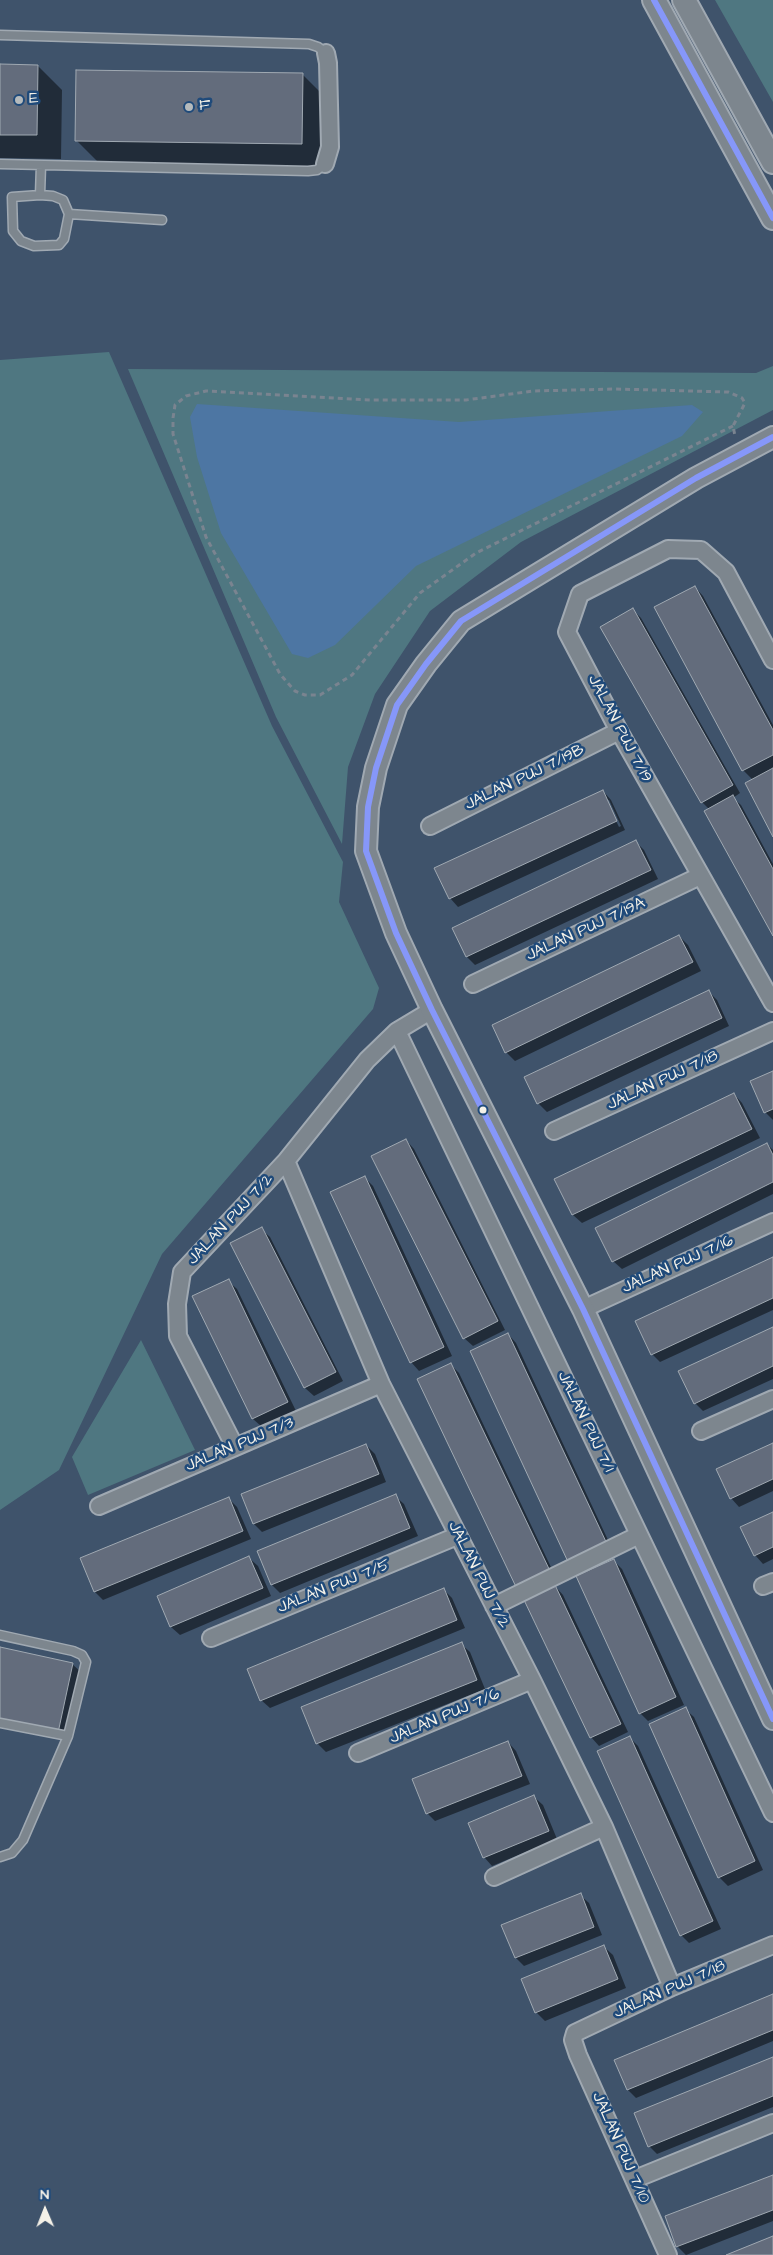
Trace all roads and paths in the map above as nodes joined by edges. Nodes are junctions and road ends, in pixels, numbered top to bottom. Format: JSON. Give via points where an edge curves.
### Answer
{"nodes":[{"id":1,"x":654,"y":0,"type":"edge"},
{"id":2,"x":684,"y":0,"type":"edge"},
{"id":3,"x":0,"y":36,"type":"edge"},
{"id":4,"x":326,"y":53,"type":"joint"},
{"id":5,"x":773,"y":162,"type":"edge"},
{"id":6,"x":0,"y":164,"type":"edge"},
{"id":7,"x":325,"y":164,"type":"joint"},
{"id":8,"x":40,"y":165,"type":"junction"},
{"id":9,"x":40,"y":195,"type":"junction"},
{"id":10,"x":69,"y":214,"type":"junction"},
{"id":11,"x":773,"y":218,"type":"edge"},
{"id":12,"x":162,"y":220,"type":"dead end"},
{"id":13,"x":733,"y":426,"type":"joint"},
{"id":14,"x":773,"y":437,"type":"edge"},
{"id":15,"x":773,"y":660,"type":"edge"},
{"id":16,"x":619,"y":732,"type":"junction"},
{"id":17,"x":430,"y":826,"type":"dead end"},
{"id":18,"x":700,"y":876,"type":"junction"},
{"id":19,"x":473,"y":984,"type":"dead end"},
{"id":20,"x":773,"y":1003,"type":"edge"},
{"id":21,"x":432,"y":1010,"type":"junction"},
{"id":22,"x":773,"y":1031,"type":"edge"},
{"id":23,"x":397,"y":1032,"type":"junction"},
{"id":24,"x":554,"y":1131,"type":"dead end"},
{"id":25,"x":286,"y":1161,"type":"junction"},
{"id":26,"x":773,"y":1222,"type":"edge"},
{"id":27,"x":583,"y":1309,"type":"junction"},
{"id":28,"x":381,"y":1384,"type":"junction"},
{"id":29,"x":773,"y":1398,"type":"edge"},
{"id":30,"x":701,"y":1431,"type":"dead end"},
{"id":31,"x":235,"y":1447,"type":"junction"},
{"id":32,"x":98,"y":1506,"type":"dead end"},
{"id":33,"x":639,"y":1534,"type":"junction"},
{"id":34,"x":457,"y":1536,"type":"junction"},
{"id":35,"x":494,"y":1606,"type":"junction"},
{"id":36,"x":0,"y":1635,"type":"edge"},
{"id":37,"x":211,"y":1638,"type":"dead end"},
{"id":38,"x":532,"y":1680,"type":"junction"},
{"id":39,"x":773,"y":1719,"type":"edge"},
{"id":40,"x":0,"y":1723,"type":"edge"},
{"id":41,"x":68,"y":1736,"type":"junction"},
{"id":42,"x":358,"y":1753,"type":"dead end"},
{"id":43,"x":773,"y":1813,"type":"edge"},
{"id":44,"x":604,"y":1827,"type":"junction"},
{"id":45,"x":0,"y":1857,"type":"edge"},
{"id":46,"x":494,"y":1877,"type":"dead end"},
{"id":47,"x":773,"y":1945,"type":"edge"},
{"id":48,"x":672,"y":1987,"type":"junction"},
{"id":49,"x":573,"y":2040,"type":"joint"},
{"id":50,"x":773,"y":2123,"type":"edge"},
{"id":51,"x":635,"y":2179,"type":"junction"},
{"id":52,"x":668,"y":2255,"type":"edge"}],
"edges":[{"from":1,"to":11,"type":"main road"},
{"from":2,"to":5,"type":"main road"},
{"from":3,"to":4,"type":"lane","via":[[309,44]]},
{"from":4,"to":7,"type":"street","via":[[330,147]]},
{"from":6,"to":8,"type":"lane"},
{"from":7,"to":8,"type":"lane","via":[[317,170],[308,171]]},
{"from":8,"to":9,"type":"lane"},
{"from":9,"to":10,"type":"lane","via":[[63,200]]},
{"from":9,"to":10,"type":"lane","via":[[12,197],[14,231],[21,241],[34,246],[59,245],[64,239]]},
{"from":10,"to":12,"type":"lane"},
{"from":13,"to":13,"type":"path","via":[[476,553],[420,593],[352,676],[320,695],[305,695],[295,691],[280,674],[206,537],[174,434],[173,418],[175,405],[186,396],[206,391],[371,400],[466,400],[533,391],[616,389],[728,392],[742,398],[745,403]]},
{"from":14,"to":21,"type":"street","via":[[696,478],[461,621],[397,705],[376,768],[368,807],[366,851],[396,934]]},
{"from":15,"to":16,"type":"street","name":"JALAN PUJ 7/19","via":[[726,572],[701,550],[668,549],[580,594],[567,632]]},
{"from":16,"to":17,"type":"street","name":"JALAN PUJ 7/19B"},
{"from":16,"to":18,"type":"street","name":"JALAN PUJ 7/19"},
{"from":18,"to":19,"type":"street","name":"JALAN PUJ 7/19A"},
{"from":18,"to":20,"type":"street","name":"JALAN PUJ 7/19"},
{"from":21,"to":23,"type":"street","name":"JALAN PUJ 7/2"},
{"from":21,"to":27,"type":"street"},
{"from":22,"to":24,"type":"street","name":"JALAN PUJ 7/18"},
{"from":23,"to":25,"type":"street","name":"JALAN PUJ 7/2","via":[[367,1060]]},
{"from":23,"to":33,"type":"street","name":"JALAN PUJ 7/1"},
{"from":25,"to":28,"type":"street","name":"JALAN PUJ 7/2"},
{"from":25,"to":31,"type":"street","name":"JALAN PUJ 7/2","via":[[182,1272],[177,1304],[178,1336]]},
{"from":26,"to":27,"type":"street","name":"JALAN PUJ 7/16"},
{"from":27,"to":39,"type":"street"},
{"from":28,"to":31,"type":"street","name":"JALAN PUJ 7/3"},
{"from":28,"to":34,"type":"street","name":"JALAN PUJ 7/2"},
{"from":29,"to":30,"type":"street"},
{"from":31,"to":32,"type":"street","name":"JALAN PUJ 7/3"},
{"from":33,"to":35,"type":"street"},
{"from":33,"to":43,"type":"street","name":"JALAN PUJ 7/1"},
{"from":34,"to":35,"type":"street","name":"JALAN PUJ 7/2"},
{"from":34,"to":37,"type":"street","name":"JALAN PUJ 7/5"},
{"from":35,"to":38,"type":"street","name":"JALAN PUJ 7/2"},
{"from":36,"to":41,"type":"lane","via":[[82,1655],[86,1662],[85,1670]]},
{"from":38,"to":42,"type":"street","name":"JALAN PUJ 7/6"},
{"from":38,"to":44,"type":"street","name":"JALAN PUJ 7/2"},
{"from":40,"to":41,"type":"lane"},
{"from":41,"to":45,"type":"lane","via":[[23,1840],[12,1853]]},
{"from":44,"to":46,"type":"street"},
{"from":44,"to":48,"type":"street","name":"JALAN PUJ 7/2"},
{"from":47,"to":48,"type":"street","name":"JALAN PUJ 7/18"},
{"from":48,"to":49,"type":"street","name":"JALAN PUJ 7/18","via":[[575,2033]]},
{"from":49,"to":51,"type":"street","name":"JALAN PUJ 7/10"},
{"from":50,"to":51,"type":"street"},
{"from":51,"to":52,"type":"street","name":"JALAN PUJ 7/10"}]}
